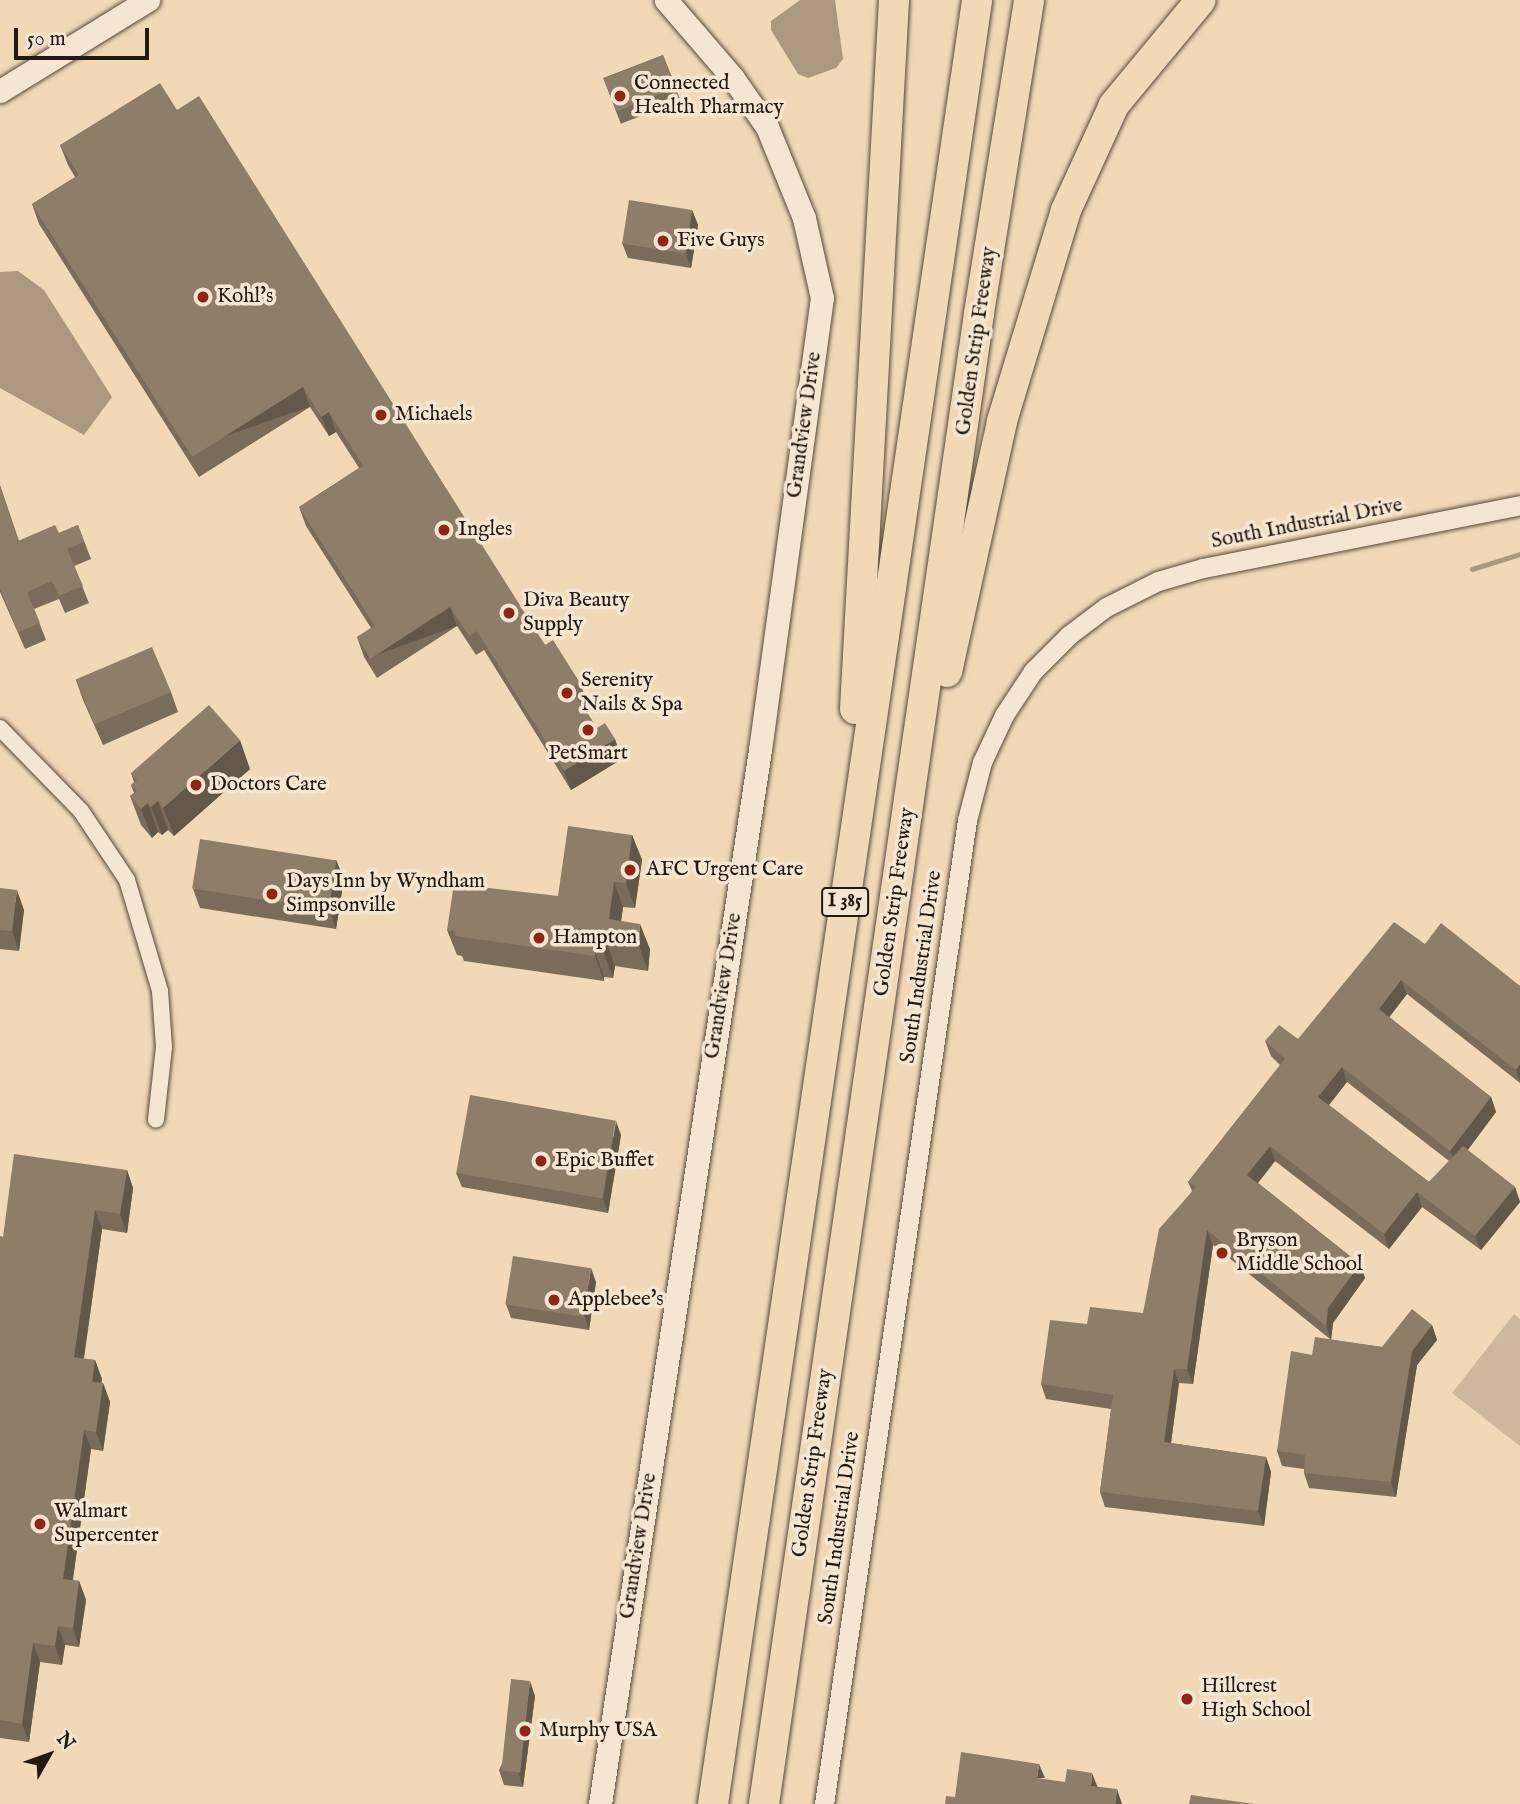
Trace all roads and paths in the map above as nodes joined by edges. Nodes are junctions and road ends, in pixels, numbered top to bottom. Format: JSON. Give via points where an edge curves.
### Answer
{"nodes":[{"id":1,"x":148,"y":0,"type":"edge"},
{"id":2,"x":666,"y":0,"type":"edge"},
{"id":3,"x":894,"y":0,"type":"edge"},
{"id":4,"x":977,"y":0,"type":"edge"},
{"id":5,"x":1029,"y":0,"type":"edge"},
{"id":6,"x":1201,"y":0,"type":"edge"},
{"id":7,"x":0,"y":91,"type":"edge"},
{"id":8,"x":1520,"y":505,"type":"edge"},
{"id":9,"x":3,"y":737,"type":"edge"},
{"id":10,"x":846,"y":895,"type":"junction"},
{"id":11,"x":894,"y":908,"type":"junction"},
{"id":12,"x":156,"y":1120,"type":"dead end"},
{"id":13,"x":600,"y":1804,"type":"edge"},
{"id":14,"x":713,"y":1804,"type":"edge"},
{"id":15,"x":764,"y":1804,"type":"edge"},
{"id":16,"x":824,"y":1804,"type":"edge"}],
"edges":[{"from":1,"to":7,"type":"main road"},
{"from":2,"to":13,"type":"main road","name":"Grandview Drive","via":[[733,78],[767,127],[804,219],[822,298],[756,776]]},
{"from":3,"to":10,"type":"highway"},
{"from":4,"to":10,"type":"highway","number":"I 385"},
{"from":5,"to":11,"type":"highway","name":"Golden Strip Freeway","number":"I 385"},
{"from":6,"to":11,"type":"highway","via":[[1114,105],[1066,210],[1002,421]]},
{"from":8,"to":16,"type":"street","name":"South Industrial Drive","via":[[1215,565],[1158,581],[1106,607],[1069,635],[1033,671],[1004,715],[982,762],[967,820]]},
{"from":9,"to":12,"type":"street","via":[[81,811],[131,890],[160,991],[164,1047]]},
{"from":10,"to":14,"type":"highway","number":"I 385"},
{"from":11,"to":15,"type":"highway","name":"Golden Strip Freeway","number":"I 385"}]}
